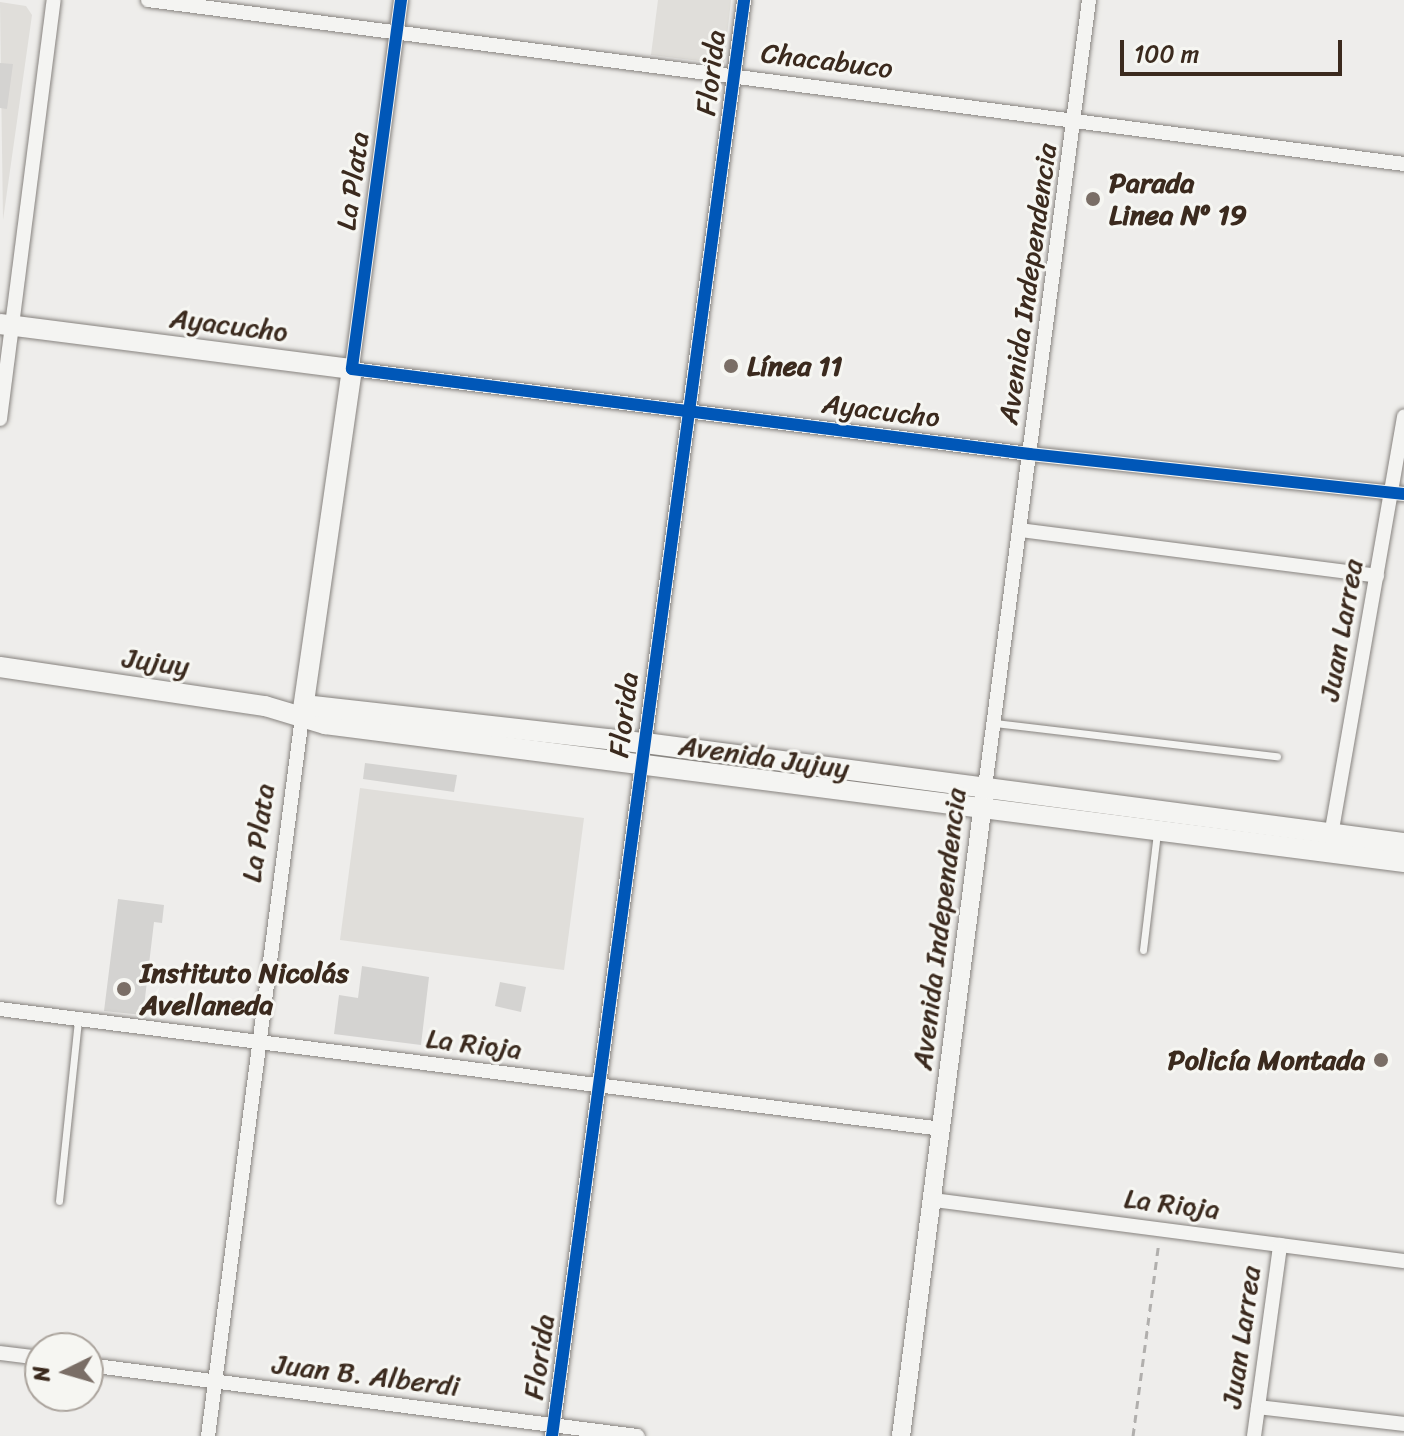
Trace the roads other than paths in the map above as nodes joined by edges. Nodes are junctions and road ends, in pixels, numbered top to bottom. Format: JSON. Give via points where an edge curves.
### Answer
{"nodes":[{"id":1,"x":54,"y":0,"type":"edge"},
{"id":2,"x":148,"y":0,"type":"edge"},
{"id":3,"x":401,"y":0,"type":"edge"},
{"id":4,"x":744,"y":0,"type":"edge"},
{"id":5,"x":1089,"y":0,"type":"edge"},
{"id":6,"x":397,"y":34,"type":"junction"},
{"id":7,"x":735,"y":76,"type":"junction"},
{"id":8,"x":1074,"y":119,"type":"junction"},
{"id":9,"x":1404,"y":164,"type":"edge"},
{"id":10,"x":6,"y":324,"type":"edge"},
{"id":11,"x":352,"y":369,"type":"junction"},
{"id":12,"x":689,"y":411,"type":"junction"},
{"id":13,"x":1404,"y":416,"type":"edge"},
{"id":14,"x":0,"y":419,"type":"edge"},
{"id":15,"x":1030,"y":454,"type":"junction"},
{"id":16,"x":1397,"y":493,"type":"edge"},
{"id":17,"x":1020,"y":530,"type":"junction"},
{"id":18,"x":1377,"y":576,"type":"junction"},
{"id":19,"x":0,"y":667,"type":"edge"},
{"id":20,"x":303,"y":711,"type":"junction"},
{"id":21,"x":994,"y":723,"type":"junction"},
{"id":22,"x":645,"y":743,"type":"junction"},
{"id":23,"x":1277,"y":756,"type":"dead end"},
{"id":24,"x":642,"y":765,"type":"junction"},
{"id":25,"x":985,"y":787,"type":"junction"},
{"id":26,"x":983,"y":810,"type":"junction"},
{"id":27,"x":1157,"y":831,"type":"junction"},
{"id":28,"x":1330,"y":843,"type":"junction"},
{"id":29,"x":1404,"y":843,"type":"edge"},
{"id":30,"x":1404,"y":862,"type":"edge"},
{"id":31,"x":1143,"y":950,"type":"dead end"},
{"id":32,"x":0,"y":1009,"type":"edge"},
{"id":33,"x":78,"y":1020,"type":"junction"},
{"id":34,"x":258,"y":1044,"type":"junction"},
{"id":35,"x":600,"y":1085,"type":"junction"},
{"id":36,"x":942,"y":1129,"type":"junction"},
{"id":37,"x":934,"y":1200,"type":"junction"},
{"id":38,"x":59,"y":1201,"type":"dead end"},
{"id":39,"x":1280,"y":1245,"type":"junction"},
{"id":40,"x":1404,"y":1261,"type":"edge"},
{"id":41,"x":0,"y":1353,"type":"edge"},
{"id":42,"x":24,"y":1356,"type":"edge"},
{"id":43,"x":104,"y":1367,"type":"edge"},
{"id":44,"x":214,"y":1382,"type":"junction"},
{"id":45,"x":1258,"y":1407,"type":"junction"},
{"id":46,"x":1404,"y":1424,"type":"edge"},
{"id":47,"x":553,"y":1430,"type":"edge"},
{"id":48,"x":208,"y":1436,"type":"edge"},
{"id":49,"x":637,"y":1436,"type":"edge"},
{"id":50,"x":901,"y":1436,"type":"edge"},
{"id":51,"x":1254,"y":1436,"type":"edge"}],
"edges":[{"from":1,"to":10,"type":"street"},
{"from":2,"to":6,"type":"street","name":"Chacabuco"},
{"from":3,"to":6,"type":"street","name":"La Plata"},
{"from":4,"to":7,"type":"street","name":"Florida"},
{"from":5,"to":8,"type":"street","name":"Avenida Independencia"},
{"from":6,"to":7,"type":"street","name":"Chacabuco"},
{"from":6,"to":11,"type":"street","name":"La Plata"},
{"from":7,"to":8,"type":"street","name":"Chacabuco"},
{"from":7,"to":12,"type":"street","name":"Florida"},
{"from":8,"to":9,"type":"street","name":"Chacabuco"},
{"from":8,"to":15,"type":"street","name":"Avenida Independencia"},
{"from":10,"to":11,"type":"main road","name":"Ayacucho"},
{"from":10,"to":14,"type":"street"},
{"from":11,"to":12,"type":"street","name":"Ayacucho"},
{"from":11,"to":20,"type":"main road","name":"La Plata"},
{"from":12,"to":15,"type":"street","name":"Ayacucho"},
{"from":12,"to":22,"type":"street","name":"Florida"},
{"from":13,"to":16,"type":"street","name":"Juan Larrea"},
{"from":15,"to":16,"type":"street","name":"Ayacucho"},
{"from":15,"to":17,"type":"street","name":"Avenida Independencia"},
{"from":16,"to":18,"type":"street","name":"Juan Larrea"},
{"from":17,"to":18,"type":"street"},
{"from":17,"to":21,"type":"street","name":"Avenida Independencia"},
{"from":18,"to":28,"type":"street","name":"Juan Larrea"},
{"from":19,"to":20,"type":"main road","name":"Jujuy"},
{"from":20,"to":22,"type":"main road","name":"Avenida Jujuy"},
{"from":20,"to":24,"type":"main road","name":"Avenida Jujuy"},
{"from":20,"to":34,"type":"street","name":"La Plata"},
{"from":21,"to":23,"type":"lane"},
{"from":21,"to":25,"type":"street","name":"Avenida Independencia"},
{"from":22,"to":24,"type":"street","name":"Florida"},
{"from":22,"to":25,"type":"main road","name":"Avenida Jujuy"},
{"from":24,"to":26,"type":"main road","name":"Avenida Jujuy"},
{"from":24,"to":35,"type":"street","name":"Florida"},
{"from":25,"to":26,"type":"main road","name":"Avenida Independencia"},
{"from":25,"to":28,"type":"main road","name":"Avenida Jujuy"},
{"from":26,"to":27,"type":"main road","name":"Avenida Jujuy"},
{"from":26,"to":36,"type":"main road","name":"Avenida Independencia"},
{"from":27,"to":28,"type":"main road","name":"Avenida Jujuy"},
{"from":27,"to":31,"type":"lane"},
{"from":28,"to":29,"type":"main road","name":"Avenida Jujuy"},
{"from":28,"to":30,"type":"main road","name":"Avenida Jujuy"},
{"from":32,"to":33,"type":"street","name":"La Rioja"},
{"from":33,"to":34,"type":"street","name":"La Rioja"},
{"from":33,"to":38,"type":"lane"},
{"from":34,"to":35,"type":"street","name":"La Rioja"},
{"from":34,"to":44,"type":"street","name":"La Plata"},
{"from":35,"to":36,"type":"street","name":"La Rioja"},
{"from":35,"to":47,"type":"street","name":"Florida"},
{"from":36,"to":37,"type":"main road","name":"Avenida Independencia"},
{"from":37,"to":39,"type":"street","name":"La Rioja"},
{"from":37,"to":50,"type":"main road","name":"Avenida Independencia"},
{"from":39,"to":40,"type":"street","name":"La Rioja"},
{"from":39,"to":45,"type":"street","name":"Juan Larrea"},
{"from":41,"to":42,"type":"street"},
{"from":43,"to":44,"type":"street","name":"Juan B. Alberdi"},
{"from":44,"to":47,"type":"street","name":"Juan B. Alberdi"},
{"from":44,"to":48,"type":"street","name":"La Plata"},
{"from":45,"to":46,"type":"street"},
{"from":45,"to":51,"type":"street","name":"Juan Larrea"},
{"from":47,"to":49,"type":"street","name":"Juan B. Alberdi"}]}
